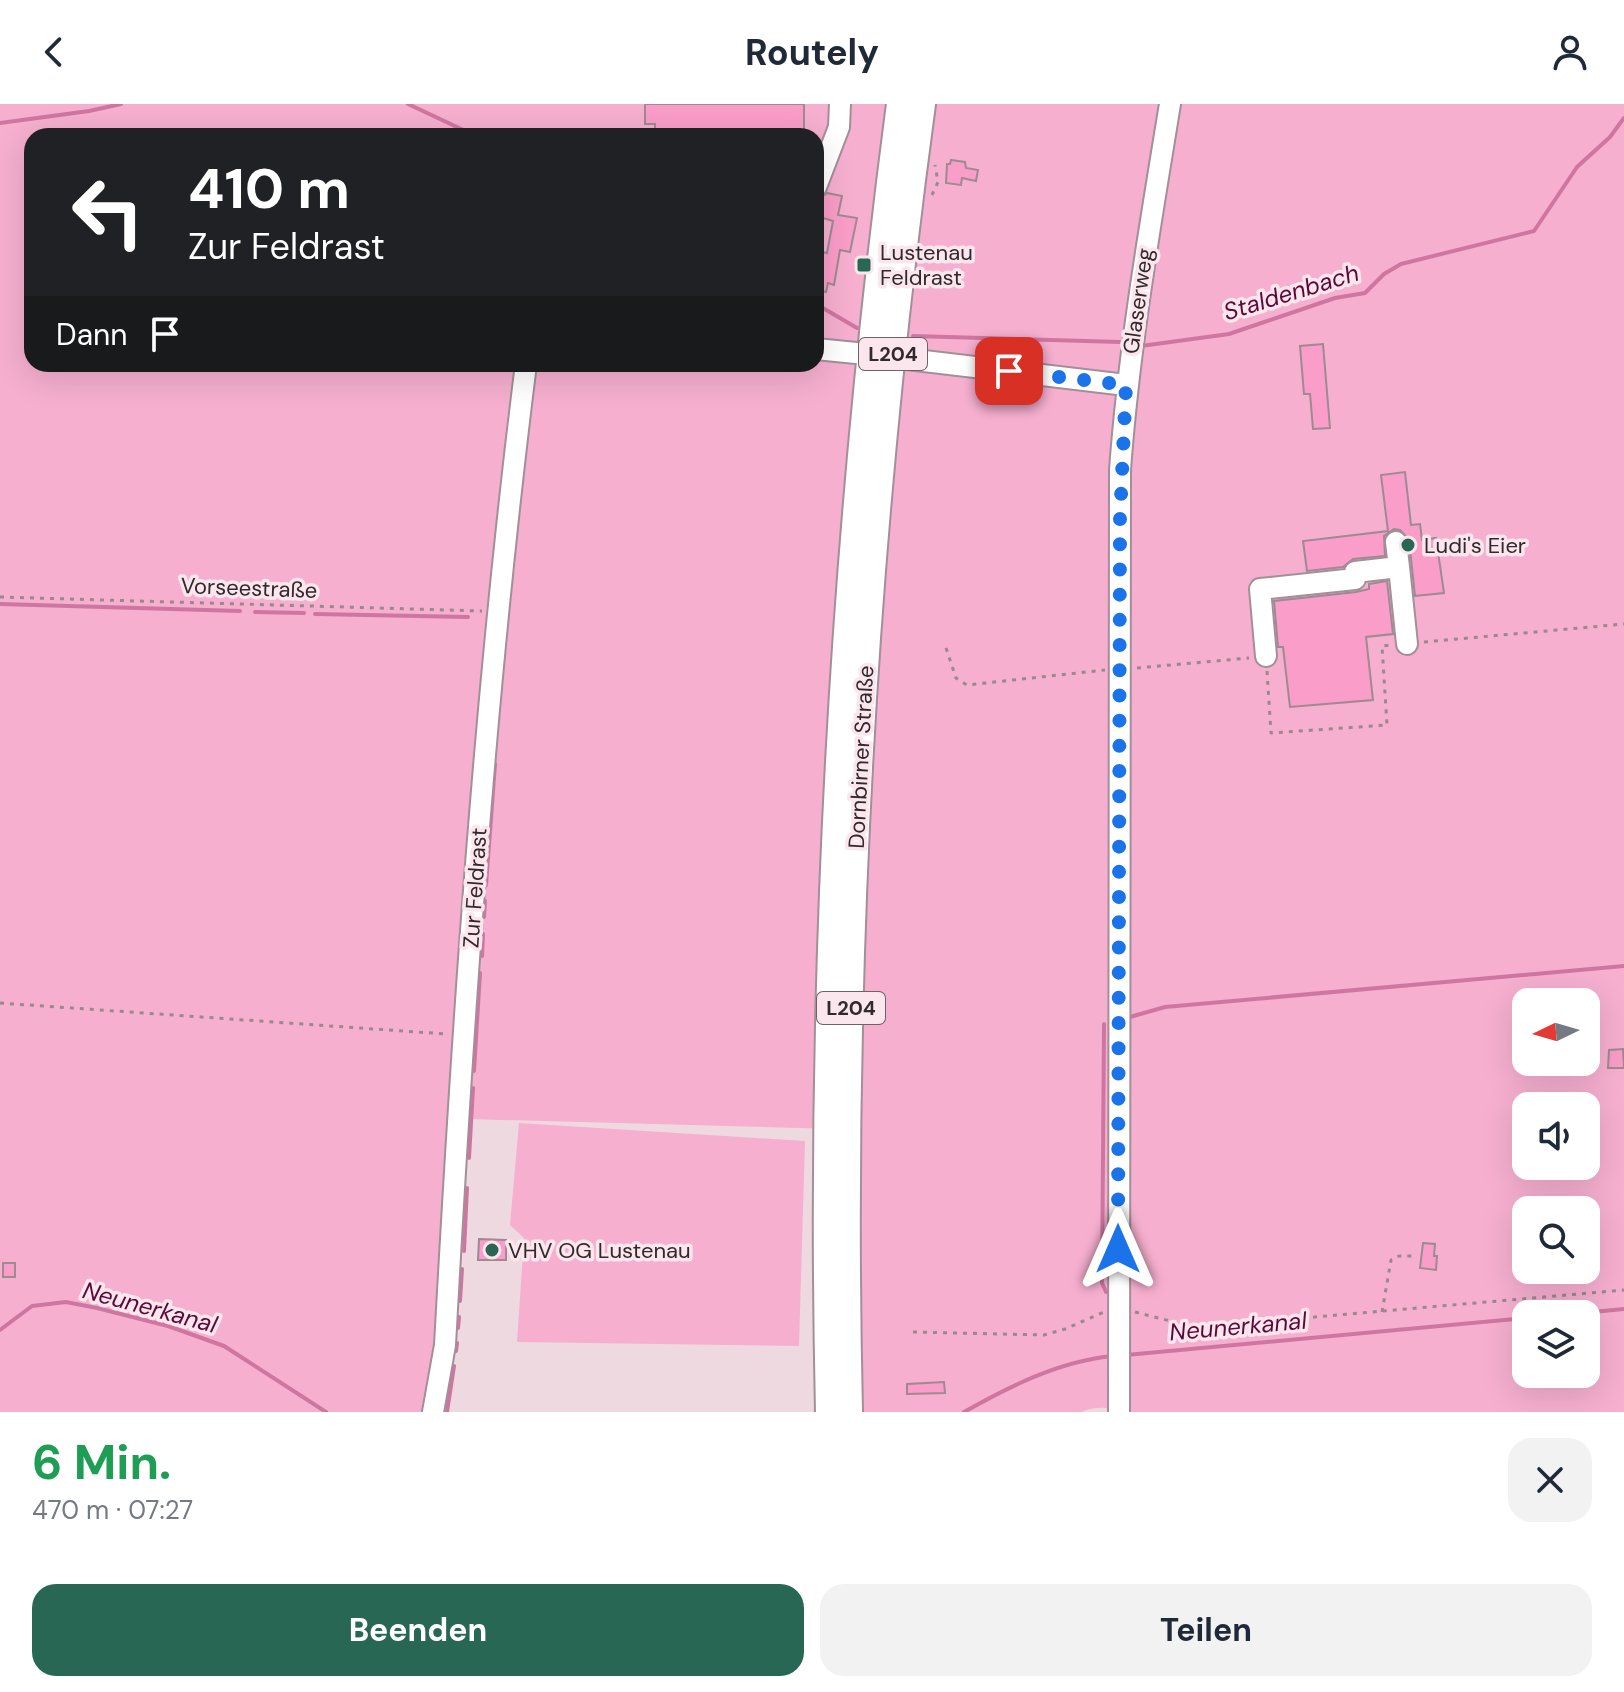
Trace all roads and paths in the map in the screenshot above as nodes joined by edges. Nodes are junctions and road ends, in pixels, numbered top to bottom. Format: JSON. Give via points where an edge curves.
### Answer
{"nodes":[{"id":1,"x":840,"y":104,"type":"edge"},
{"id":2,"x":899,"y":104,"type":"edge"},
{"id":3,"x":923,"y":104,"type":"edge"},
{"id":4,"x":1170,"y":104,"type":"edge"},
{"id":5,"x":824,"y":166,"type":"edge"},
{"id":6,"x":824,"y":350,"type":"edge"},
{"id":7,"x":856,"y":353,"type":"dead end"},
{"id":8,"x":907,"y":359,"type":"dead end"},
{"id":9,"x":525,"y":372,"type":"edge"},
{"id":10,"x":1126,"y":385,"type":"junction"},
{"id":11,"x":1396,"y":542,"type":"dead end"},
{"id":12,"x":1399,"y":567,"type":"junction"},
{"id":13,"x":0,"y":597,"type":"edge"},
{"id":14,"x":498,"y":611,"type":"junction"},
{"id":15,"x":1624,"y":624,"type":"edge"},
{"id":16,"x":1407,"y":644,"type":"junction"},
{"id":17,"x":946,"y":648,"type":"dead end"},
{"id":18,"x":1266,"y":656,"type":"junction"},
{"id":19,"x":1120,"y":669,"type":"junction"},
{"id":20,"x":0,"y":1003,"type":"edge"},
{"id":21,"x":465,"y":1037,"type":"junction"},
{"id":22,"x":1417,"y":1256,"type":"dead end"},
{"id":23,"x":1624,"y":1290,"type":"edge"},
{"id":24,"x":1117,"y":1311,"type":"junction"},
{"id":25,"x":1382,"y":1312,"type":"junction"},
{"id":26,"x":913,"y":1332,"type":"dead end"},
{"id":27,"x":433,"y":1412,"type":"edge"},
{"id":28,"x":828,"y":1412,"type":"edge"},
{"id":29,"x":850,"y":1412,"type":"edge"},
{"id":30,"x":1119,"y":1412,"type":"edge"}],
"edges":[{"from":1,"to":5,"type":"street","via":[[839,127]]},
{"from":2,"to":28,"type":"main road","name":"Dornbirner Straße","number":"L204","via":[[861,449],[835,809],[826,1132]]},
{"from":3,"to":29,"type":"main road","name":"Dornbirner Straße","number":"L204","via":[[881,483],[861,747],[849,1099]]},
{"from":4,"to":10,"type":"street","name":"Glaserweg"},
{"from":6,"to":7,"type":"street"},
{"from":8,"to":10,"type":"street"},
{"from":9,"to":14,"type":"street","name":"Zur Feldrast"},
{"from":10,"to":19,"type":"street","name":"Glaserweg","via":[[1120,470]]},
{"from":11,"to":12,"type":"street"},
{"from":12,"to":16,"type":"street"},
{"from":12,"to":18,"type":"street","via":[[1355,572],[1355,579],[1260,589]]},
{"from":13,"to":14,"type":"path","name":"Vorseestraße"},
{"from":14,"to":21,"type":"street","name":"Zur Feldrast"},
{"from":15,"to":16,"type":"path"},
{"from":16,"to":18,"type":"path","via":[[1382,646],[1387,725],[1271,733]]},
{"from":17,"to":19,"type":"path","via":[[956,678],[967,685]]},
{"from":18,"to":19,"type":"path"},
{"from":19,"to":24,"type":"street","name":"Glaserweg"},
{"from":20,"to":21,"type":"path"},
{"from":21,"to":27,"type":"street","name":"Zur Feldrast","via":[[445,1345]]},
{"from":22,"to":25,"type":"path","via":[[1391,1260]]},
{"from":23,"to":25,"type":"path"},
{"from":24,"to":25,"type":"path","via":[[1197,1326]]},
{"from":24,"to":26,"type":"path","via":[[1044,1335]]},
{"from":24,"to":30,"type":"street","name":"Glaserweg"}]}
